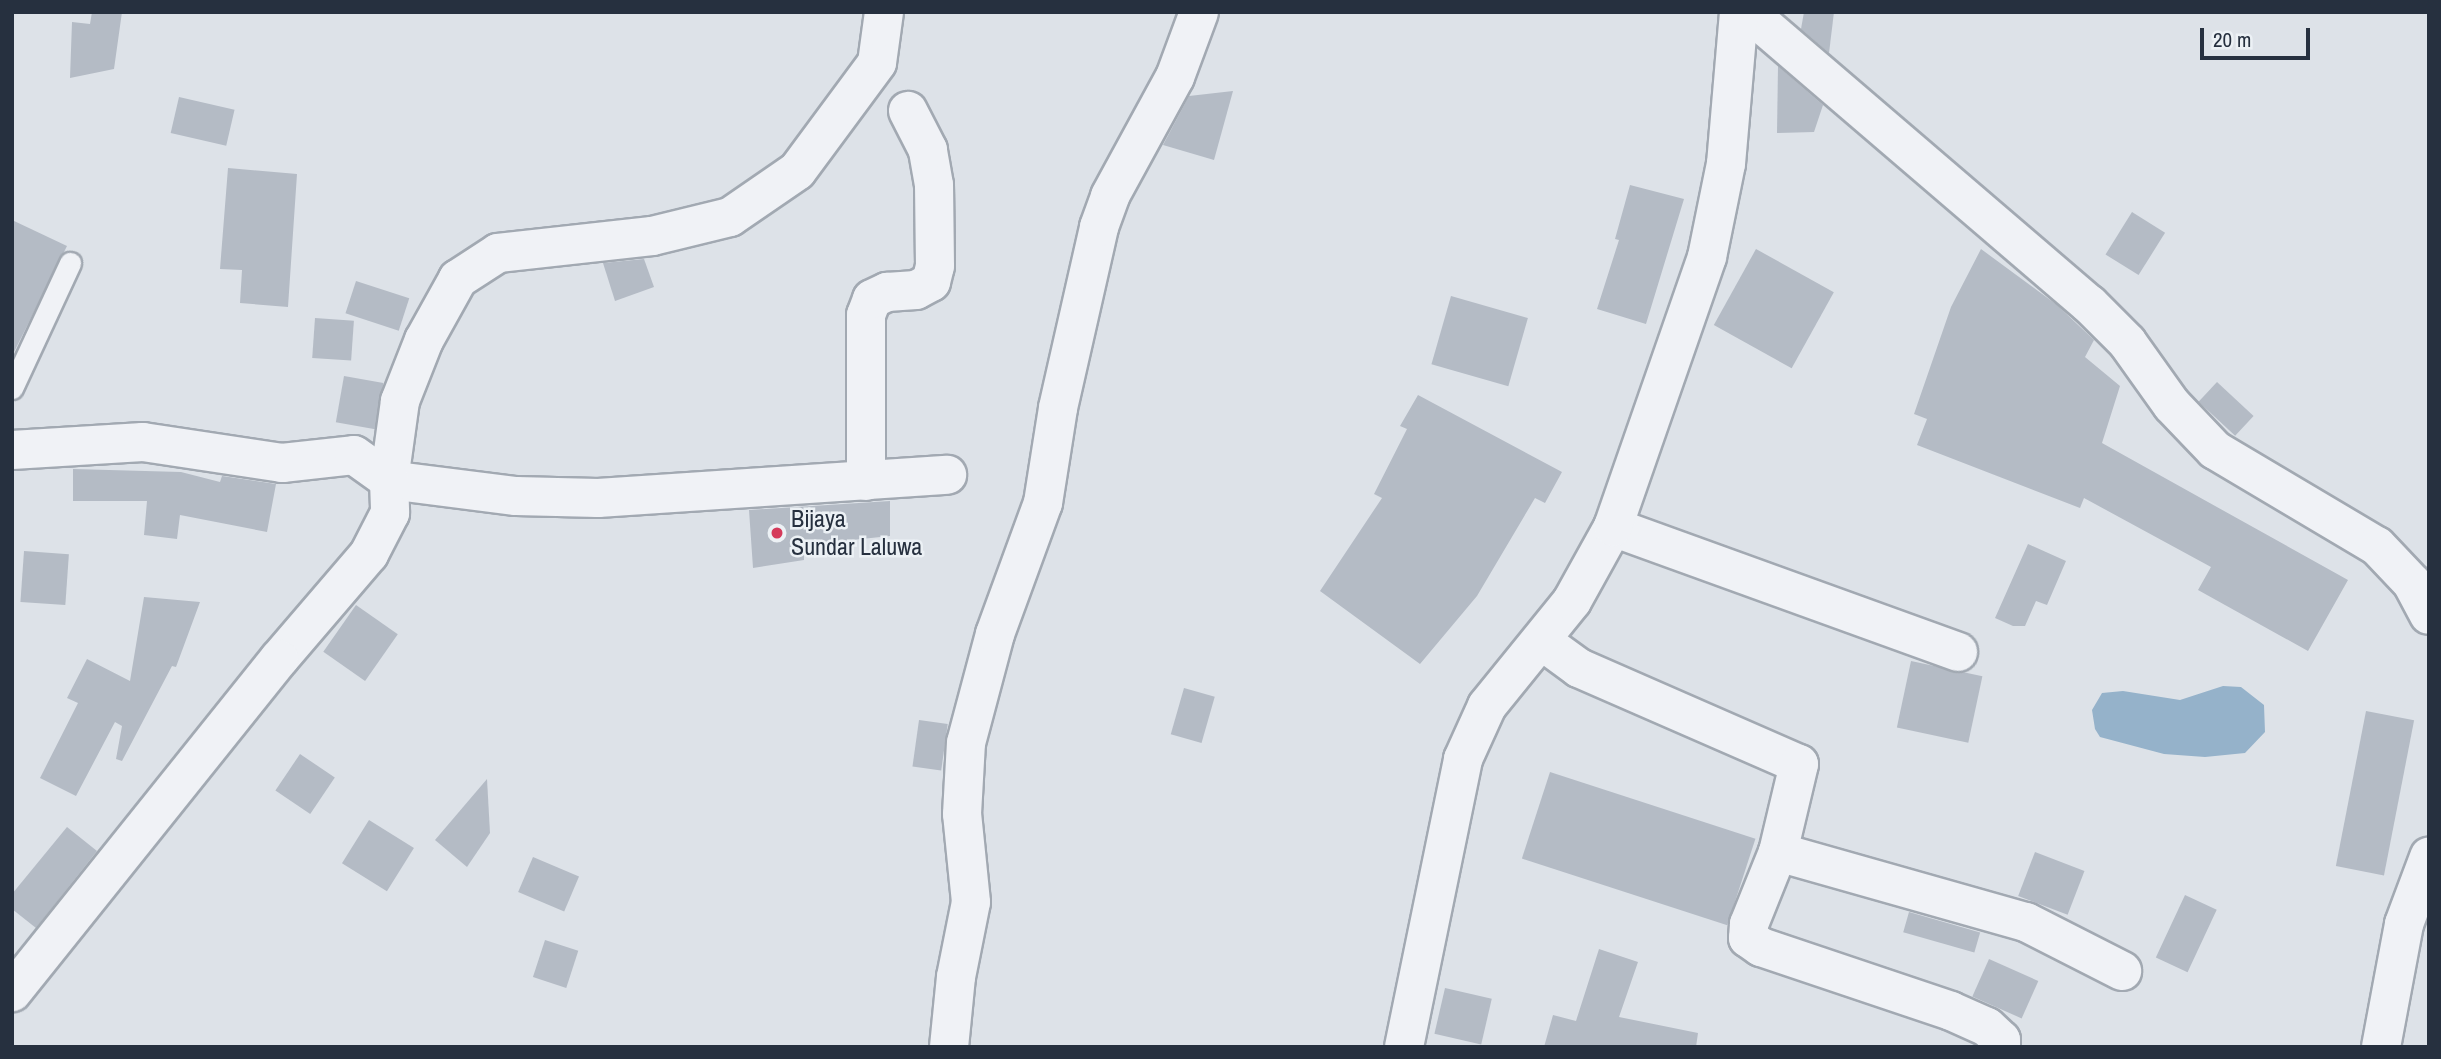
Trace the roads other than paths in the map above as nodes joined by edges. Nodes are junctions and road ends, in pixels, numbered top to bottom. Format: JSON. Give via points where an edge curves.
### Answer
{"nodes":[{"id":1,"x":884,"y":12,"type":"edge"},
{"id":2,"x":1199,"y":12,"type":"edge"},
{"id":3,"x":1739,"y":12,"type":"edge"},
{"id":4,"x":1748,"y":12,"type":"edge"},
{"id":5,"x":908,"y":111,"type":"dead end"},
{"id":6,"x":71,"y":263,"type":"dead end"},
{"id":7,"x":12,"y":387,"type":"edge"},
{"id":8,"x":12,"y":450,"type":"edge"},
{"id":9,"x":947,"y":475,"type":"dead end"},
{"id":10,"x":389,"y":480,"type":"junction"},
{"id":11,"x":866,"y":481,"type":"junction"},
{"id":12,"x":1613,"y":527,"type":"junction"},
{"id":13,"x":2429,"y":615,"type":"edge"},
{"id":14,"x":1542,"y":641,"type":"junction"},
{"id":15,"x":1958,"y":652,"type":"dead end"},
{"id":16,"x":1778,"y":852,"type":"junction"},
{"id":17,"x":2429,"y":857,"type":"edge"},
{"id":18,"x":2122,"y":971,"type":"dead end"},
{"id":19,"x":12,"y":992,"type":"edge"},
{"id":20,"x":2383,"y":1045,"type":"edge"},
{"id":21,"x":949,"y":1047,"type":"edge"},
{"id":22,"x":1404,"y":1047,"type":"edge"},
{"id":23,"x":2001,"y":1047,"type":"edge"}],
"edges":[{"from":1,"to":10,"type":"street","via":[[877,63],[797,171],[730,217],[652,236],[498,253],[458,279],[424,340],[400,401]]},
{"from":2,"to":21,"type":"street","via":[[1175,77],[1110,196],[1099,228],[1058,408],[1042,503],[995,634],[966,743],[962,814],[971,902],[956,977]]},
{"from":3,"to":12,"type":"street","via":[[1734,103],[1719,210]]},
{"from":4,"to":13,"type":"street","via":[[2089,304],[2127,342],[2172,405],[2215,450],[2377,546],[2412,583]]},
{"from":5,"to":11,"type":"street","via":[[928,150],[935,266],[931,282],[916,290],[887,292],[872,299],[866,315]]},
{"from":6,"to":7,"type":"lane"},
{"from":8,"to":10,"type":"street","via":[[143,442],[282,463],[354,455]]},
{"from":9,"to":11,"type":"street"},
{"from":10,"to":11,"type":"street","via":[[516,496],[598,498]]},
{"from":10,"to":19,"type":"street","via":[[390,513],[369,554]]},
{"from":12,"to":14,"type":"street","via":[[1572,601]]},
{"from":12,"to":15,"type":"street"},
{"from":14,"to":16,"type":"street","via":[[1579,668],[1616,686],[1799,764]]},
{"from":14,"to":22,"type":"street","via":[[1487,706],[1463,759]]},
{"from":16,"to":18,"type":"street","via":[[2014,918]]},
{"from":16,"to":23,"type":"street","via":[[1749,923],[1748,938],[1761,947],[1951,1011],[1987,1027],[2001,1040]]},
{"from":17,"to":20,"type":"street","via":[[2404,924]]}]}
